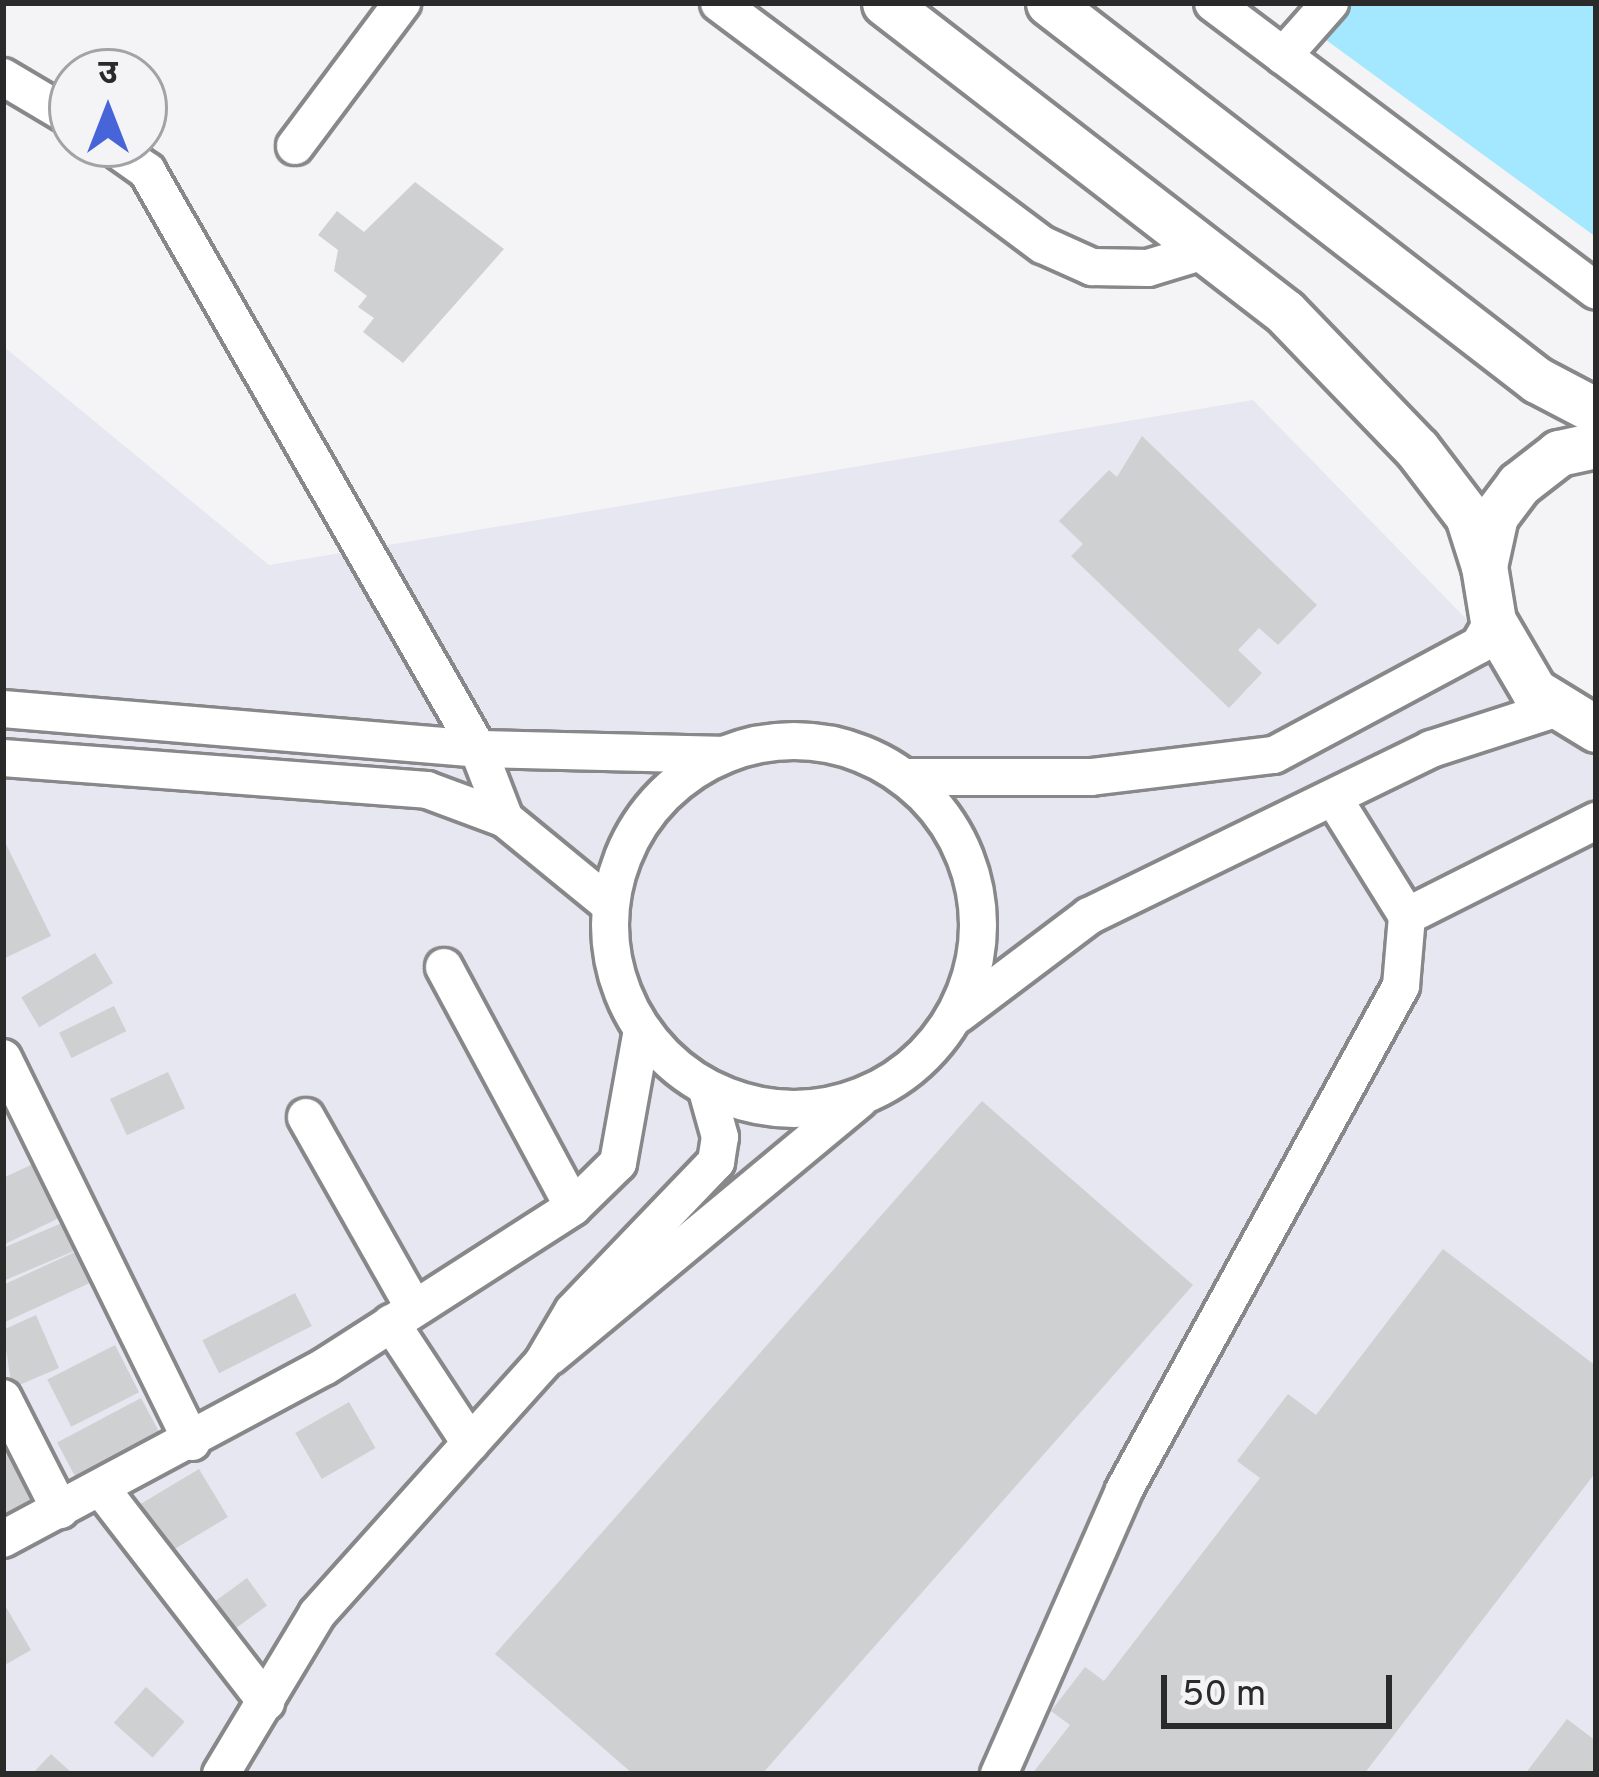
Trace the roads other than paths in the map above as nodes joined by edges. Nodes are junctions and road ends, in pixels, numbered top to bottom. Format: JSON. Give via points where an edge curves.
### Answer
{"nodes":[{"id":1,"x":402,"y":3,"type":"edge"},
{"id":2,"x":719,"y":3,"type":"edge"},
{"id":3,"x":885,"y":3,"type":"edge"},
{"id":4,"x":1049,"y":3,"type":"edge"},
{"id":5,"x":1213,"y":3,"type":"edge"},
{"id":6,"x":1330,"y":3,"type":"edge"},
{"id":7,"x":1283,"y":56,"type":"junction"},
{"id":8,"x":3,"y":77,"type":"edge"},
{"id":9,"x":48,"y":104,"type":"edge"},
{"id":10,"x":295,"y":146,"type":"dead end"},
{"id":11,"x":143,"y":168,"type":"edge"},
{"id":12,"x":1201,"y":252,"type":"junction"},
{"id":13,"x":1596,"y":291,"type":"edge"},
{"id":14,"x":1596,"y":411,"type":"edge"},
{"id":15,"x":1596,"y":445,"type":"edge"},
{"id":16,"x":1484,"y":566,"type":"junction"},
{"id":17,"x":1493,"y":621,"type":"junction"},
{"id":18,"x":3,"y":709,"type":"edge"},
{"id":19,"x":1586,"y":724,"type":"edge"},
{"id":20,"x":478,"y":748,"type":"junction"},
{"id":21,"x":720,"y":755,"type":"junction"},
{"id":22,"x":3,"y":758,"type":"edge"},
{"id":23,"x":906,"y":777,"type":"junction"},
{"id":24,"x":1336,"y":802,"type":"junction"},
{"id":25,"x":505,"y":819,"type":"junction"},
{"id":26,"x":1596,"y":820,"type":"edge"},
{"id":27,"x":610,"y":905,"type":"junction"},
{"id":28,"x":1408,"y":916,"type":"junction"},
{"id":29,"x":444,"y":968,"type":"dead end"},
{"id":30,"x":956,"y":1017,"type":"junction"},
{"id":31,"x":642,"y":1030,"type":"junction"},
{"id":32,"x":3,"y":1058,"type":"edge"},
{"id":33,"x":706,"y":1087,"type":"junction"},
{"id":34,"x":864,"y":1096,"type":"junction"},
{"id":35,"x":306,"y":1117,"type":"dead end"},
{"id":36,"x":572,"y":1207,"type":"junction"},
{"id":37,"x":402,"y":1315,"type":"junction"},
{"id":38,"x":543,"y":1362,"type":"junction"},
{"id":39,"x":3,"y":1398,"type":"edge"},
{"id":40,"x":192,"y":1442,"type":"junction"},
{"id":41,"x":470,"y":1443,"type":"junction"},
{"id":42,"x":103,"y":1491,"type":"junction"},
{"id":43,"x":59,"y":1510,"type":"junction"},
{"id":44,"x":3,"y":1539,"type":"edge"},
{"id":45,"x":266,"y":1702,"type":"junction"},
{"id":46,"x":221,"y":1774,"type":"edge"},
{"id":47,"x":999,"y":1774,"type":"edge"}],
"edges":[{"from":1,"to":10,"type":"street"},
{"from":2,"to":12,"type":"street","via":[[1042,244],[1092,267],[1148,268]]},
{"from":3,"to":12,"type":"main road"},
{"from":4,"to":14,"type":"main road","via":[[1537,380]]},
{"from":5,"to":7,"type":"street"},
{"from":6,"to":7,"type":"street"},
{"from":7,"to":13,"type":"street"},
{"from":8,"to":9,"type":"street"},
{"from":11,"to":20,"type":"street"},
{"from":12,"to":16,"type":"main road","via":[[1285,312],[1417,449],[1468,516]]},
{"from":15,"to":16,"type":"main road","via":[[1559,453],[1519,484],[1495,516]]},
{"from":16,"to":17,"type":"main road"},
{"from":17,"to":19,"type":"main road","via":[[1534,691]]},
{"from":17,"to":23,"type":"street","via":[[1479,646],[1274,755],[1091,777]]},
{"from":18,"to":20,"type":"street"},
{"from":19,"to":24,"type":"street","via":[[1431,749]]},
{"from":20,"to":21,"type":"street"},
{"from":20,"to":25,"type":"street"},
{"from":21,"to":23,"type":"street","via":[[816,741]]},
{"from":21,"to":27,"type":"street","via":[[645,815]]},
{"from":22,"to":25,"type":"street","via":[[427,790]]},
{"from":23,"to":30,"type":"street","via":[[944,815],[969,862],[980,914],[976,968]]},
{"from":24,"to":28,"type":"street"},
{"from":24,"to":30,"type":"street","via":[[1089,916]]},
{"from":25,"to":27,"type":"street"},
{"from":26,"to":28,"type":"street"},
{"from":27,"to":31,"type":"street","via":[[610,949]]},
{"from":28,"to":47,"type":"street","via":[[1401,986],[1124,1490]]},
{"from":29,"to":36,"type":"street"},
{"from":30,"to":34,"type":"street","via":[[916,1064]]},
{"from":31,"to":33,"type":"street"},
{"from":31,"to":36,"type":"street","via":[[618,1163]]},
{"from":32,"to":40,"type":"street"},
{"from":33,"to":34,"type":"street","via":[[794,1108]]},
{"from":33,"to":38,"type":"street","via":[[716,1162],[572,1311]]},
{"from":34,"to":38,"type":"street"},
{"from":35,"to":37,"type":"street"},
{"from":36,"to":37,"type":"street"},
{"from":37,"to":40,"type":"street"},
{"from":37,"to":41,"type":"street"},
{"from":38,"to":41,"type":"street"},
{"from":39,"to":43,"type":"street"},
{"from":40,"to":42,"type":"street"},
{"from":41,"to":45,"type":"street","via":[[317,1614]]},
{"from":42,"to":43,"type":"street"},
{"from":42,"to":45,"type":"street"},
{"from":43,"to":44,"type":"street"},
{"from":45,"to":46,"type":"street"}]}
